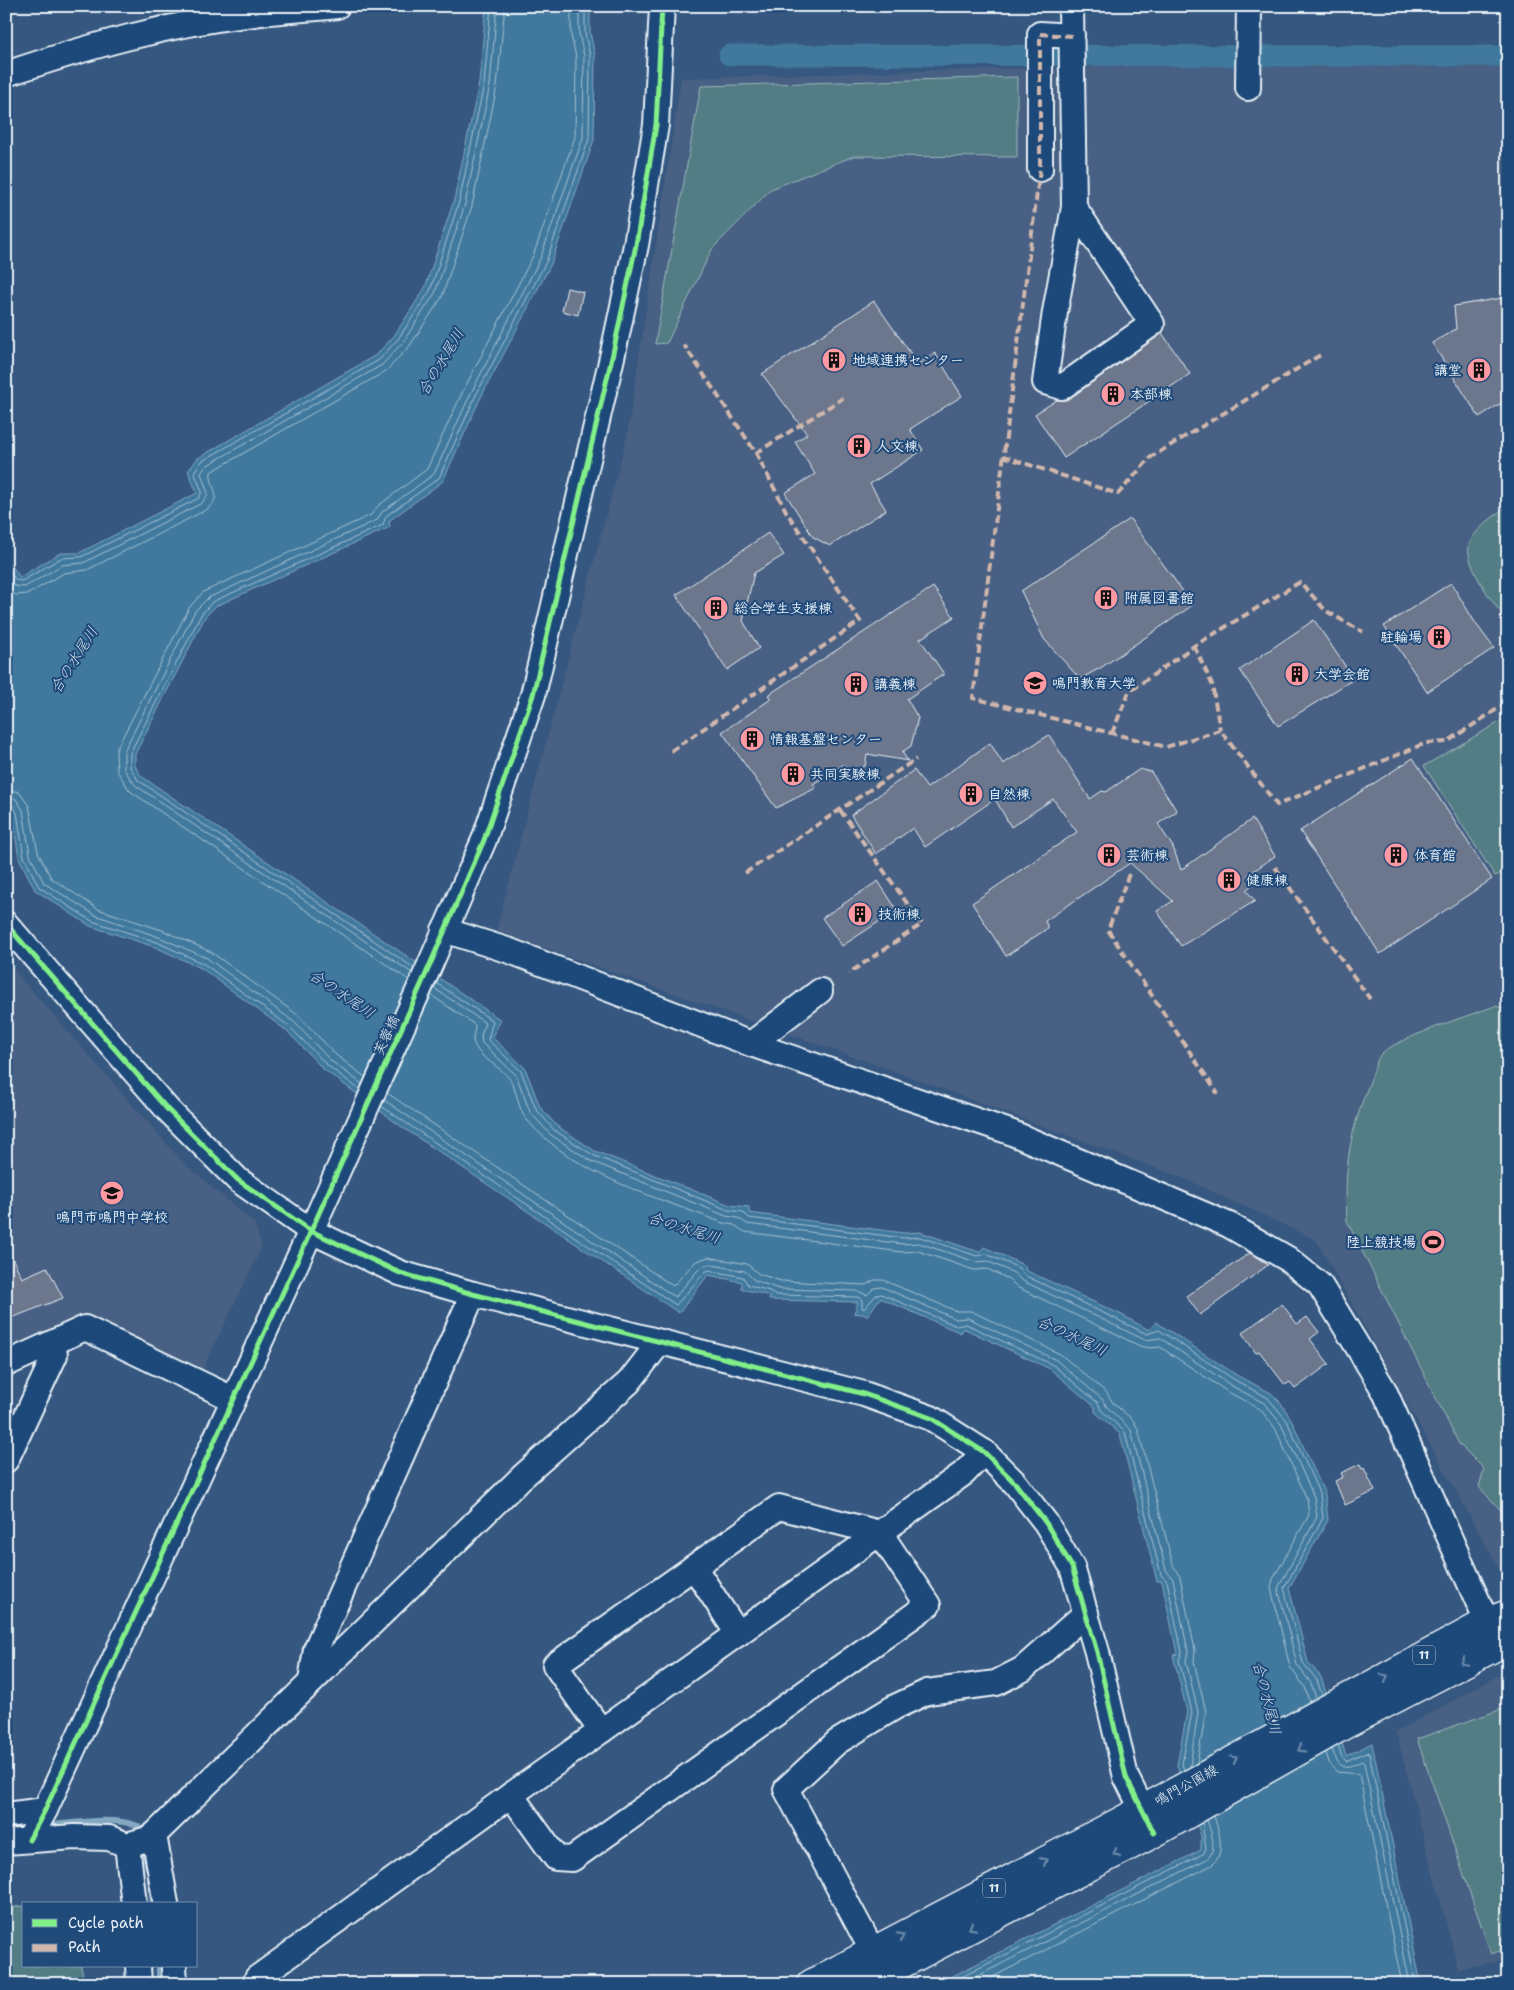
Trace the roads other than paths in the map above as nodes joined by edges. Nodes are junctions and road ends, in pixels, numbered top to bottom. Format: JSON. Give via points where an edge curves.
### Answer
{"nodes":[{"id":1,"x":338,"y":6,"type":"edge"},
{"id":2,"x":662,"y":6,"type":"edge"},
{"id":3,"x":1071,"y":6,"type":"edge"},
{"id":4,"x":1248,"y":18,"type":"edge"},
{"id":5,"x":1072,"y":38,"type":"junction"},
{"id":6,"x":6,"y":74,"type":"edge"},
{"id":7,"x":1248,"y":82,"type":"dead end"},
{"id":8,"x":1040,"y":169,"type":"dead end"},
{"id":9,"x":1074,"y":207,"type":"junction"},
{"id":10,"x":6,"y":924,"type":"edge"},
{"id":11,"x":444,"y":930,"type":"junction"},
{"id":12,"x":820,"y":991,"type":"dead end"},
{"id":13,"x":751,"y":1044,"type":"junction"},
{"id":14,"x":311,"y":1230,"type":"junction"},
{"id":15,"x":473,"y":1294,"type":"junction"},
{"id":16,"x":660,"y":1342,"type":"junction"},
{"id":17,"x":53,"y":1343,"type":"junction"},
{"id":18,"x":6,"y":1364,"type":"edge"},
{"id":19,"x":233,"y":1398,"type":"junction"},
{"id":20,"x":984,"y":1452,"type":"junction"},
{"id":21,"x":6,"y":1460,"type":"edge"},
{"id":22,"x":880,"y":1533,"type":"junction"},
{"id":23,"x":694,"y":1567,"type":"junction"},
{"id":24,"x":1086,"y":1613,"type":"junction"},
{"id":25,"x":1497,"y":1618,"type":"edge"},
{"id":26,"x":738,"y":1634,"type":"junction"},
{"id":27,"x":1508,"y":1640,"type":"edge"},
{"id":28,"x":311,"y":1681,"type":"junction"},
{"id":29,"x":1342,"y":1712,"type":"junction"},
{"id":30,"x":601,"y":1731,"type":"junction"},
{"id":31,"x":511,"y":1795,"type":"junction"},
{"id":32,"x":6,"y":1815,"type":"edge"},
{"id":33,"x":1148,"y":1821,"type":"junction"},
{"id":34,"x":31,"y":1828,"type":"edge"},
{"id":35,"x":142,"y":1840,"type":"junction"},
{"id":36,"x":134,"y":1902,"type":"edge"},
{"id":37,"x":165,"y":1902,"type":"edge"},
{"id":38,"x":138,"y":1968,"type":"edge"},
{"id":39,"x":174,"y":1968,"type":"edge"},
{"id":40,"x":874,"y":1969,"type":"edge"},
{"id":41,"x":258,"y":1978,"type":"dead end"},
{"id":42,"x":139,"y":1984,"type":"edge"},
{"id":43,"x":175,"y":1984,"type":"edge"},
{"id":44,"x":811,"y":1984,"type":"edge"}],
"edges":[{"from":1,"to":6,"type":"street","via":[[253,14],[149,32]]},
{"from":2,"to":11,"type":"street","name":"芙蓉橋","via":[[656,126],[636,245],[533,695],[484,840]]},
{"from":3,"to":5,"type":"street"},
{"from":4,"to":7,"type":"street"},
{"from":5,"to":8,"type":"street","via":[[1040,34]]},
{"from":5,"to":9,"type":"street"},
{"from":9,"to":9,"type":"street","via":[[1152,324],[1062,387],[1045,382],[1054,312]]},
{"from":10,"to":14,"type":"street","via":[[168,1110],[238,1180]]},
{"from":11,"to":13,"type":"street","via":[[510,951]]},
{"from":11,"to":14,"type":"street","name":"芙蓉橋"},
{"from":12,"to":13,"type":"street"},
{"from":13,"to":25,"type":"street","via":[[1010,1132],[1229,1225],[1288,1259],[1320,1284],[1384,1390]]},
{"from":14,"to":15,"type":"street","via":[[400,1273]]},
{"from":14,"to":19,"type":"street","name":"芙蓉橋"},
{"from":15,"to":16,"type":"street"},
{"from":15,"to":28,"type":"street","via":[[316,1649]]},
{"from":16,"to":20,"type":"street","via":[[864,1394],[931,1418]]},
{"from":16,"to":28,"type":"street","via":[[628,1382],[522,1477]]},
{"from":17,"to":18,"type":"street"},
{"from":17,"to":19,"type":"street","via":[[85,1328]]},
{"from":17,"to":21,"type":"street","via":[[54,1355]]},
{"from":19,"to":34,"type":"street","name":"芙蓉橋"},
{"from":20,"to":22,"type":"street","via":[[964,1473]]},
{"from":20,"to":24,"type":"street","via":[[1015,1483],[1046,1523],[1072,1567]]},
{"from":22,"to":23,"type":"street","via":[[779,1508]]},
{"from":22,"to":26,"type":"street"},
{"from":22,"to":31,"type":"street","via":[[928,1605],[572,1860],[556,1858]]},
{"from":23,"to":26,"type":"street"},
{"from":23,"to":30,"type":"street","via":[[555,1665]]},
{"from":24,"to":33,"type":"street","via":[[1126,1777]]},
{"from":24,"to":40,"type":"street","via":[[1022,1669],[996,1683],[928,1692],[895,1707],[837,1742],[786,1789]]},
{"from":29,"to":25,"type":"main road","name":"鳴門公園線","number":"11","one_way":true},
{"from":26,"to":30,"type":"street"},
{"from":27,"to":29,"type":"main road","name":"鳴門公園線","number":"11","one_way":true},
{"from":28,"to":35,"type":"street"},
{"from":33,"to":29,"type":"main road","name":"鳴門公園線","number":"11","one_way":true,"via":[[1176,1790]]},
{"from":29,"to":33,"type":"main road","name":"鳴門公園線","number":"11","one_way":true,"via":[[1190,1814]]},
{"from":30,"to":31,"type":"street"},
{"from":31,"to":41,"type":"street"},
{"from":32,"to":34,"type":"street"},
{"from":33,"to":40,"type":"main road","name":"鳴門公園線","number":"11"},
{"from":34,"to":35,"type":"street","via":[[74,1837]]},
{"from":35,"to":36,"type":"street"},
{"from":35,"to":37,"type":"street"},
{"from":38,"to":42,"type":"street"},
{"from":39,"to":43,"type":"street"},
{"from":40,"to":44,"type":"main road","name":"鳴門公園線","number":"11"}]}
